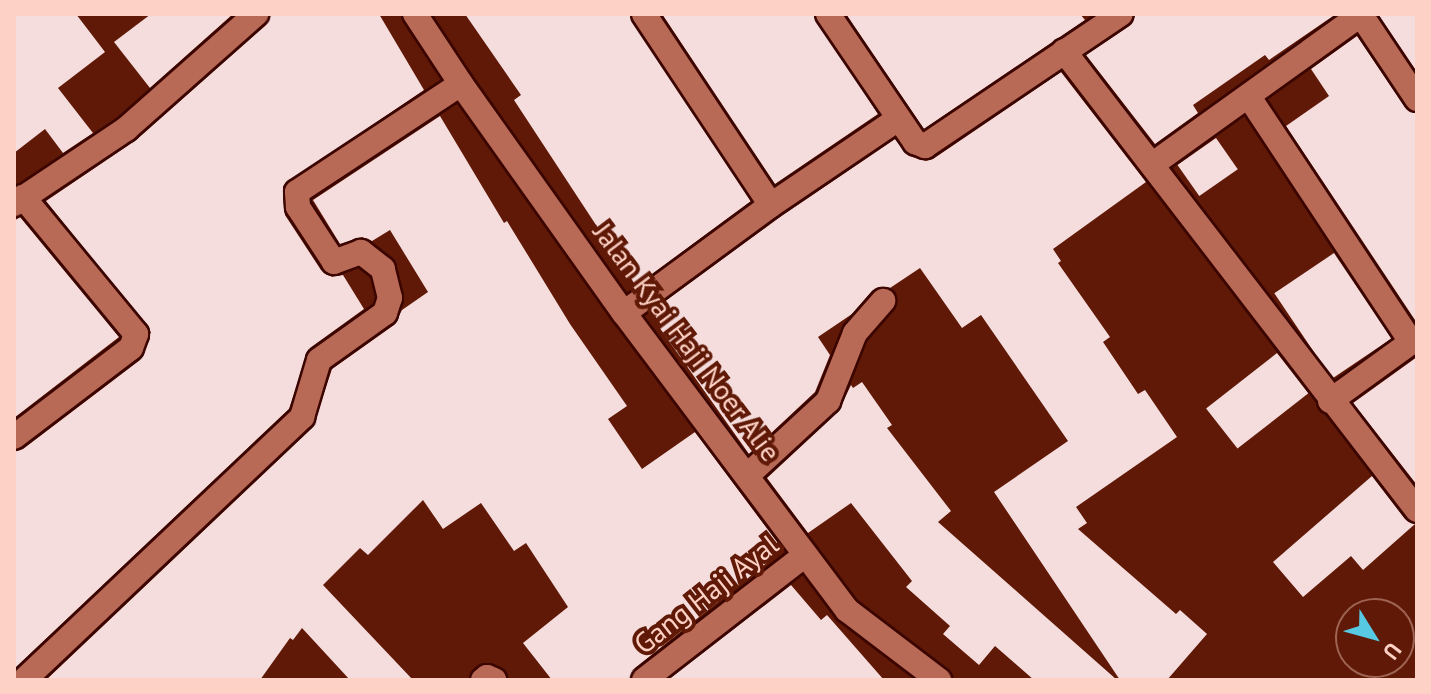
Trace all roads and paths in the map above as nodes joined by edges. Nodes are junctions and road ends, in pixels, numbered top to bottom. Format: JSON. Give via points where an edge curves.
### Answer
{"nodes":[{"id":1,"x":256,"y":14,"type":"edge"},
{"id":2,"x":415,"y":14,"type":"edge"},
{"id":3,"x":644,"y":14,"type":"edge"},
{"id":4,"x":828,"y":14,"type":"edge"},
{"id":5,"x":1121,"y":14,"type":"edge"},
{"id":6,"x":1362,"y":14,"type":"edge"},
{"id":7,"x":1064,"y":51,"type":"junction"},
{"id":8,"x":461,"y":84,"type":"junction"},
{"id":9,"x":1249,"y":97,"type":"junction"},
{"id":10,"x":1417,"y":99,"type":"edge"},
{"id":11,"x":898,"y":119,"type":"junction"},
{"id":12,"x":1153,"y":164,"type":"junction"},
{"id":13,"x":18,"y":200,"type":"edge"},
{"id":14,"x":771,"y":205,"type":"junction"},
{"id":15,"x":883,"y":301,"type":"dead end"},
{"id":16,"x":624,"y":313,"type":"junction"},
{"id":17,"x":1414,"y":340,"type":"edge"},
{"id":18,"x":1330,"y":401,"type":"junction"},
{"id":19,"x":14,"y":437,"type":"edge"},
{"id":20,"x":749,"y":474,"type":"junction"},
{"id":21,"x":1416,"y":508,"type":"edge"},
{"id":22,"x":805,"y":555,"type":"junction"},
{"id":23,"x":24,"y":680,"type":"edge"},
{"id":24,"x":483,"y":680,"type":"edge"},
{"id":25,"x":494,"y":680,"type":"edge"},
{"id":26,"x":644,"y":680,"type":"edge"},
{"id":27,"x":939,"y":680,"type":"edge"}],
"edges":[{"from":1,"to":13,"type":"street","via":[[126,129]]},
{"from":2,"to":8,"type":"street","name":"Jalan Kyai Haji Noer Alie"},
{"from":3,"to":14,"type":"street"},
{"from":4,"to":11,"type":"street"},
{"from":5,"to":7,"type":"street"},
{"from":6,"to":9,"type":"street"},
{"from":6,"to":10,"type":"street"},
{"from":7,"to":11,"type":"street","via":[[925,146],[915,142]]},
{"from":7,"to":12,"type":"street"},
{"from":8,"to":16,"type":"street","name":"Jalan Kyai Haji Noer Alie"},
{"from":8,"to":23,"type":"street","via":[[297,192],[298,207],[334,262],[361,252],[383,269],[390,298],[385,313],[319,360],[302,417]]},
{"from":9,"to":12,"type":"street"},
{"from":9,"to":17,"type":"street"},
{"from":11,"to":14,"type":"street"},
{"from":12,"to":18,"type":"street"},
{"from":13,"to":19,"type":"street","via":[[136,334],[131,348]]},
{"from":14,"to":16,"type":"street"},
{"from":15,"to":20,"type":"street","via":[[855,333],[828,401]]},
{"from":16,"to":20,"type":"street","name":"Jalan Kyai Haji Noer Alie"},
{"from":17,"to":18,"type":"street"},
{"from":18,"to":21,"type":"street"},
{"from":20,"to":22,"type":"street","name":"Jalan Kyai Haji Noer Alie"},
{"from":22,"to":26,"type":"street","name":"Gang Haji Ayal"},
{"from":22,"to":27,"type":"street","name":"Jalan Kyai Haji Noer Alie","via":[[847,610]]},
{"from":24,"to":25,"type":"street"}]}
